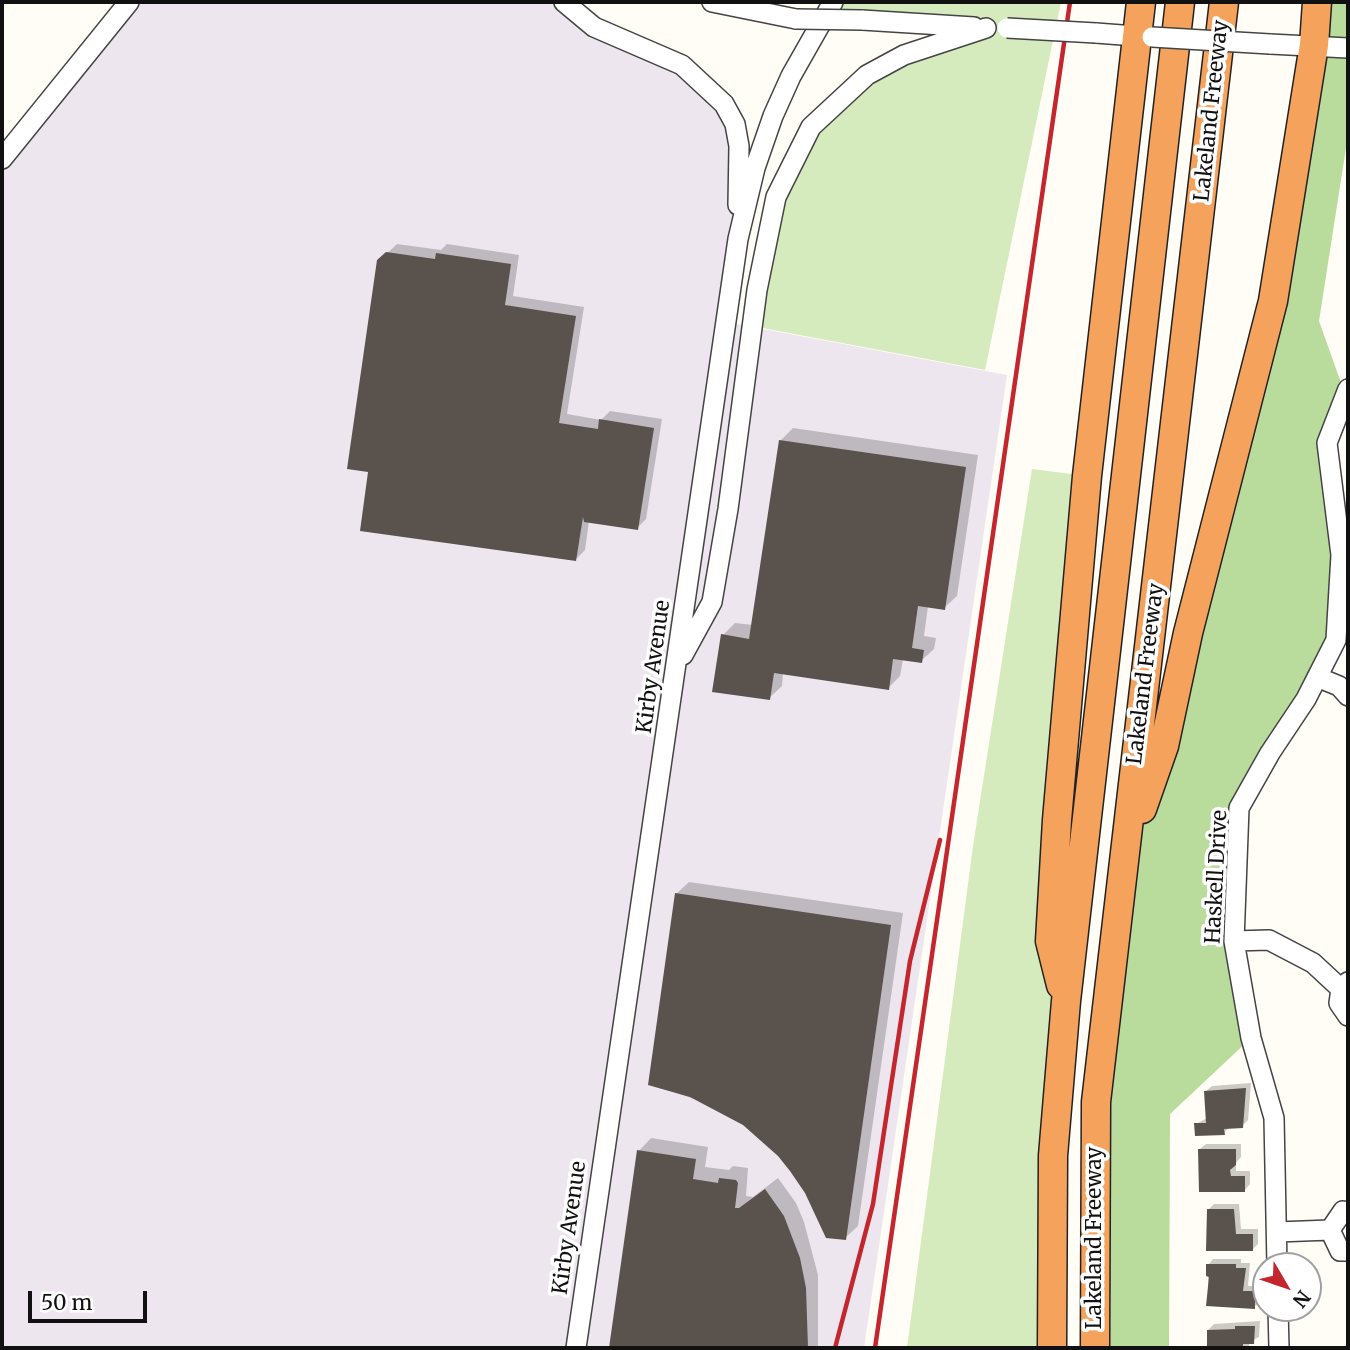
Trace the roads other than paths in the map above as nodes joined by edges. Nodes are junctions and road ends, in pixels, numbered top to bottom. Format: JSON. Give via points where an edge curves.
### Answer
{"nodes":[{"id":1,"x":564,"y":2,"type":"edge"},
{"id":2,"x":1141,"y":2,"type":"edge"},
{"id":3,"x":1180,"y":2,"type":"edge"},
{"id":4,"x":1224,"y":2,"type":"edge"},
{"id":5,"x":1317,"y":2,"type":"edge"},
{"id":6,"x":721,"y":3,"type":"edge"},
{"id":7,"x":124,"y":4,"type":"edge"},
{"id":8,"x":831,"y":5,"type":"edge"},
{"id":9,"x":986,"y":28,"type":"junction"},
{"id":10,"x":1144,"y":37,"type":"junction"},
{"id":11,"x":1314,"y":45,"type":"junction"},
{"id":12,"x":1348,"y":48,"type":"edge"},
{"id":13,"x":2,"y":159,"type":"edge"},
{"id":14,"x":738,"y":239,"type":"junction"},
{"id":15,"x":1348,"y":389,"type":"edge"},
{"id":16,"x":1327,"y":443,"type":"junction"},
{"id":17,"x":1348,"y":443,"type":"edge"},
{"id":18,"x":1344,"y":544,"type":"edge"},
{"id":19,"x":678,"y":665,"type":"junction"},
{"id":20,"x":1317,"y":677,"type":"junction"},
{"id":21,"x":1348,"y":696,"type":"edge"},
{"id":22,"x":1124,"y":862,"type":"junction"},
{"id":23,"x":1234,"y":941,"type":"junction"},
{"id":24,"x":1345,"y":985,"type":"edge"},
{"id":25,"x":1066,"y":1001,"type":"junction"},
{"id":26,"x":1348,"y":1016,"type":"edge"},
{"id":27,"x":1348,"y":1212,"type":"edge"},
{"id":28,"x":1330,"y":1230,"type":"junction"},
{"id":29,"x":1277,"y":1232,"type":"junction"},
{"id":30,"x":1348,"y":1251,"type":"edge"},
{"id":31,"x":1278,"y":1252,"type":"edge"},
{"id":32,"x":1278,"y":1322,"type":"edge"},
{"id":33,"x":576,"y":1348,"type":"edge"},
{"id":34,"x":1052,"y":1348,"type":"edge"},
{"id":35,"x":1095,"y":1348,"type":"edge"},
{"id":36,"x":1279,"y":1348,"type":"edge"}],
"edges":[{"from":1,"to":14,"type":"street","via":[[594,27],[682,65],[724,104],[735,124],[738,146]]},
{"from":2,"to":10,"type":"highway"},
{"from":3,"to":25,"type":"highway","name":"Lakeland Freeway"},
{"from":4,"to":22,"type":"highway","name":"Lakeland Freeway"},
{"from":5,"to":11,"type":"highway"},
{"from":6,"to":9,"type":"street","bridge":true,"via":[[796,19]]},
{"from":7,"to":13,"type":"street"},
{"from":8,"to":14,"type":"street","name":"Kirby Avenue","via":[[773,116]]},
{"from":9,"to":10,"type":"street","bridge":true},
{"from":9,"to":19,"type":"street","via":[[904,55],[867,75],[811,127],[776,197],[757,290],[729,509],[712,602]]},
{"from":10,"to":11,"type":"street","bridge":true},
{"from":10,"to":25,"type":"highway","via":[[1087,476],[1058,820],[1050,940]]},
{"from":11,"to":12,"type":"street"},
{"from":11,"to":22,"type":"highway","via":[[1273,301],[1164,746]]},
{"from":14,"to":19,"type":"street","name":"Kirby Avenue"},
{"from":15,"to":16,"type":"street","name":"Haskell Drive"},
{"from":16,"to":17,"type":"street"},
{"from":16,"to":18,"type":"street","name":"Haskell Drive"},
{"from":18,"to":20,"type":"street","name":"Haskell Drive","via":[[1336,639]]},
{"from":19,"to":33,"type":"street","name":"Kirby Avenue"},
{"from":20,"to":21,"type":"street","via":[[1339,686]]},
{"from":20,"to":23,"type":"street","name":"Haskell Drive","via":[[1239,808]]},
{"from":22,"to":35,"type":"highway","name":"Lakeland Freeway","via":[[1096,1102]]},
{"from":23,"to":24,"type":"street","via":[[1269,940]]},
{"from":23,"to":29,"type":"street","name":"Haskell Drive","via":[[1251,1038],[1274,1118]]},
{"from":24,"to":26,"type":"street","via":[[1339,1003]]},
{"from":25,"to":34,"type":"highway","name":"Lakeland Freeway","via":[[1053,1156]]},
{"from":27,"to":28,"type":"street","via":[[1343,1212]]},
{"from":28,"to":29,"type":"street"},
{"from":28,"to":30,"type":"street","via":[[1340,1251]]},
{"from":29,"to":31,"type":"street","name":"Haskell Drive"},
{"from":32,"to":36,"type":"street"}]}
